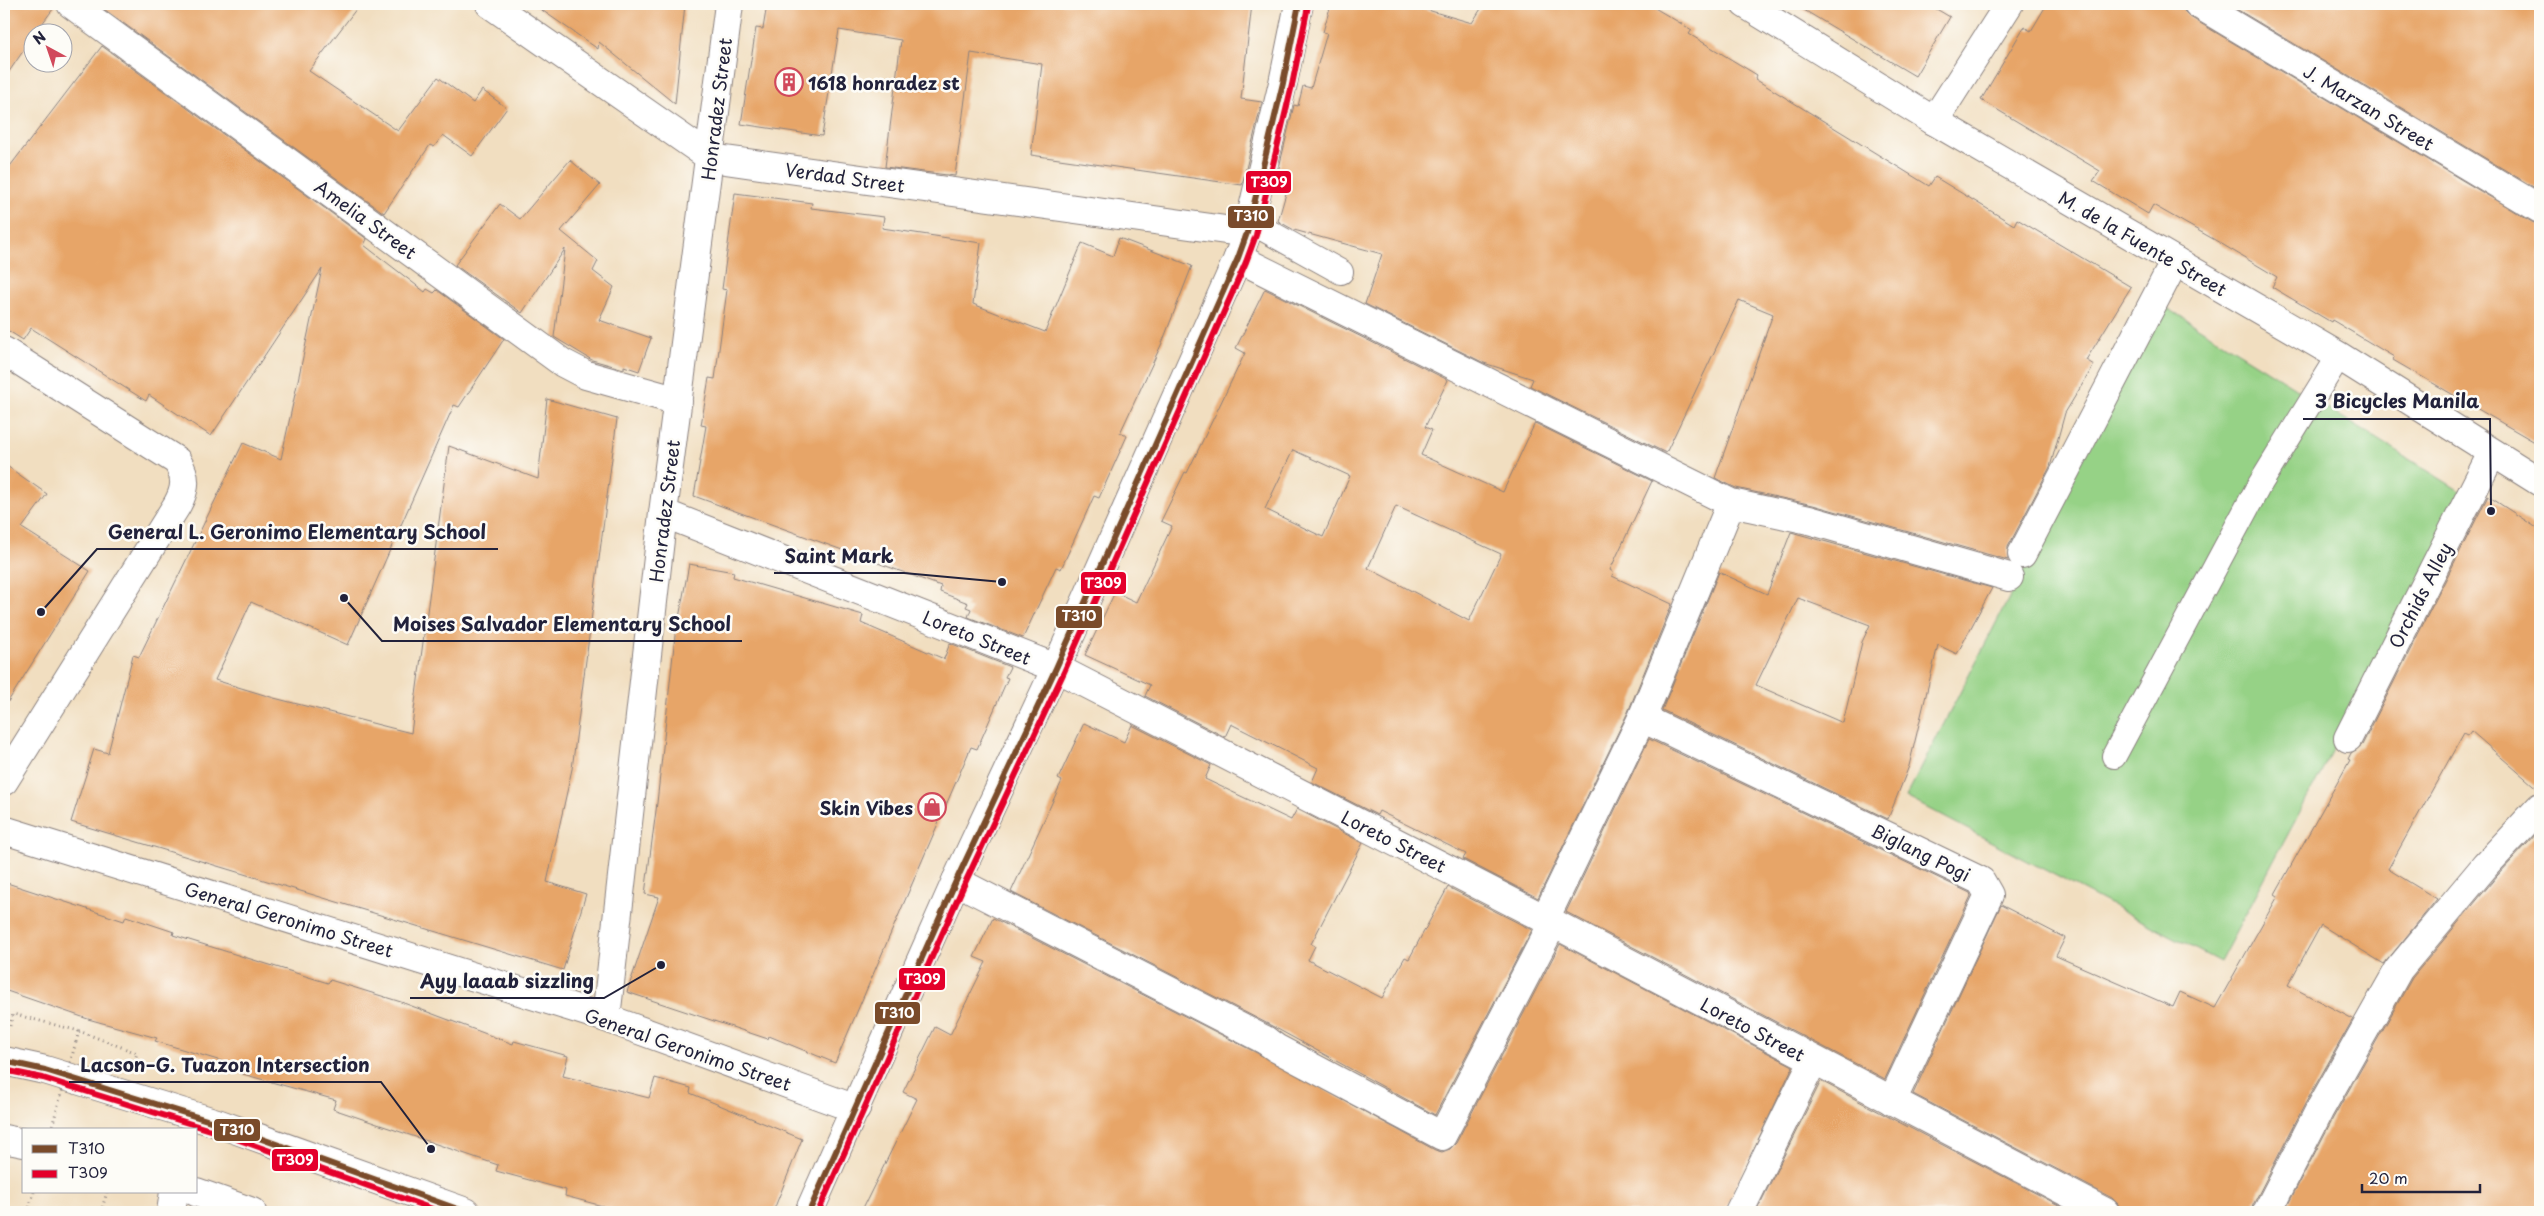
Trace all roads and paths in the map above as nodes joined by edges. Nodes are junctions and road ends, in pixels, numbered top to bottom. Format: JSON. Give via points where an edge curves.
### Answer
{"nodes":[{"id":1,"x":72,"y":4,"type":"edge"},
{"id":2,"x":490,"y":4,"type":"edge"},
{"id":3,"x":729,"y":4,"type":"edge"},
{"id":4,"x":1299,"y":4,"type":"edge"},
{"id":5,"x":1745,"y":4,"type":"edge"},
{"id":6,"x":2009,"y":4,"type":"edge"},
{"id":7,"x":2198,"y":4,"type":"edge"},
{"id":8,"x":1934,"y":121,"type":"junction"},
{"id":9,"x":711,"y":158,"type":"junction"},
{"id":10,"x":2540,"y":209,"type":"edge"},
{"id":11,"x":1244,"y":237,"type":"junction"},
{"id":12,"x":2174,"y":261,"type":"junction"},
{"id":13,"x":1341,"y":272,"type":"dead end"},
{"id":14,"x":4,"y":351,"type":"edge"},
{"id":15,"x":2338,"y":356,"type":"junction"},
{"id":16,"x":678,"y":401,"type":"junction"},
{"id":17,"x":2492,"y":453,"type":"junction"},
{"id":18,"x":2540,"y":482,"type":"edge"},
{"id":19,"x":1731,"y":503,"type":"junction"},
{"id":20,"x":663,"y":513,"type":"junction"},
{"id":21,"x":1056,"y":668,"type":"junction"},
{"id":22,"x":1642,"y":718,"type":"junction"},
{"id":23,"x":2348,"y":738,"type":"dead end"},
{"id":24,"x":2114,"y":756,"type":"dead end"},
{"id":25,"x":4,"y":781,"type":"edge"},
{"id":26,"x":2540,"y":807,"type":"edge"},
{"id":27,"x":4,"y":830,"type":"edge"},
{"id":28,"x":956,"y":881,"type":"junction"},
{"id":29,"x":1549,"y":920,"type":"junction"},
{"id":30,"x":14,"y":1014,"type":"dead end"},
{"id":31,"x":606,"y":1018,"type":"junction"},
{"id":32,"x":79,"y":1031,"type":"junction"},
{"id":33,"x":137,"y":1053,"type":"dead end"},
{"id":34,"x":4,"y":1061,"type":"edge"},
{"id":35,"x":1813,"y":1061,"type":"junction"},
{"id":36,"x":1892,"y":1101,"type":"junction"},
{"id":37,"x":856,"y":1109,"type":"junction"},
{"id":38,"x":52,"y":1128,"type":"edge"},
{"id":39,"x":4,"y":1139,"type":"edge"},
{"id":40,"x":22,"y":1143,"type":"edge"},
{"id":41,"x":198,"y":1193,"type":"edge"},
{"id":42,"x":33,"y":1194,"type":"edge"},
{"id":43,"x":106,"y":1194,"type":"edge"},
{"id":44,"x":174,"y":1194,"type":"edge"},
{"id":45,"x":4,"y":1210,"type":"edge"},
{"id":46,"x":13,"y":1212,"type":"edge"},
{"id":47,"x":28,"y":1212,"type":"edge"},
{"id":48,"x":101,"y":1212,"type":"edge"},
{"id":49,"x":171,"y":1212,"type":"edge"},
{"id":50,"x":252,"y":1212,"type":"edge"},
{"id":51,"x":466,"y":1212,"type":"edge"},
{"id":52,"x":809,"y":1212,"type":"edge"},
{"id":53,"x":1739,"y":1212,"type":"edge"},
{"id":54,"x":2105,"y":1212,"type":"edge"},
{"id":55,"x":2267,"y":1212,"type":"edge"}],
"edges":[{"from":1,"to":16,"type":"street","name":"Amelia Street","via":[[563,363],[586,376]]},
{"from":2,"to":9,"type":"street","name":"Verdad Street"},
{"from":3,"to":9,"type":"street","name":"Honradez Street"},
{"from":4,"to":11,"type":"street","via":[[1283,83]]},
{"from":5,"to":8,"type":"street","name":"M. de la Fuente Street"},
{"from":6,"to":8,"type":"street"},
{"from":7,"to":10,"type":"street","name":"J. Marzan Street"},
{"from":8,"to":12,"type":"street","name":"M. de la Fuente Street"},
{"from":9,"to":11,"type":"street","name":"Verdad Street"},
{"from":9,"to":16,"type":"street","name":"Honradez Street"},
{"from":11,"to":13,"type":"lane"},
{"from":11,"to":19,"type":"street","name":"Verdad Street"},
{"from":11,"to":21,"type":"street"},
{"from":12,"to":15,"type":"street","name":"M. de la Fuente Street"},
{"from":12,"to":19,"type":"street","name":"Verdad Street","via":[[2015,566]]},
{"from":14,"to":25,"type":"street","via":[[177,461],[184,471],[185,483],[183,494]]},
{"from":15,"to":17,"type":"street","name":"M. de la Fuente Street"},
{"from":15,"to":24,"type":"lane","via":[[2257,489]]},
{"from":16,"to":20,"type":"street","name":"Honradez Street"},
{"from":17,"to":18,"type":"street","name":"M. de la Fuente Street"},
{"from":17,"to":23,"type":"street","name":"Orchids Alley"},
{"from":19,"to":22,"type":"street"},
{"from":20,"to":21,"type":"street","name":"Loreto Street"},
{"from":20,"to":31,"type":"street","name":"Honradez Street"},
{"from":21,"to":28,"type":"street"},
{"from":21,"to":29,"type":"street","name":"Loreto Street"},
{"from":22,"to":29,"type":"street"},
{"from":22,"to":36,"type":"street","name":"Biglang Pogi","via":[[1981,881],[1989,895]]},
{"from":26,"to":55,"type":"street","via":[[2485,866],[2400,969]]},
{"from":27,"to":31,"type":"street","name":"General Geronimo Street"},
{"from":28,"to":29,"type":"street","via":[[1265,1040],[1442,1136]]},
{"from":28,"to":37,"type":"street"},
{"from":29,"to":35,"type":"street","name":"Loreto Street"},
{"from":30,"to":32,"type":"path"},
{"from":31,"to":37,"type":"street","name":"General Geronimo Street"},
{"from":32,"to":33,"type":"path"},
{"from":32,"to":38,"type":"path","bridge":true},
{"from":34,"to":51,"type":"street","via":[[45,1070],[220,1124]]},
{"from":35,"to":36,"type":"street","name":"Loreto Street"},
{"from":35,"to":53,"type":"street"},
{"from":36,"to":54,"type":"street","name":"Loreto Street"},
{"from":37,"to":52,"type":"street"},
{"from":39,"to":40,"type":"street"},
{"from":41,"to":50,"type":"street"},
{"from":42,"to":47,"type":"path"},
{"from":43,"to":48,"type":"path"},
{"from":44,"to":49,"type":"street"},
{"from":45,"to":46,"type":"path"}]}
